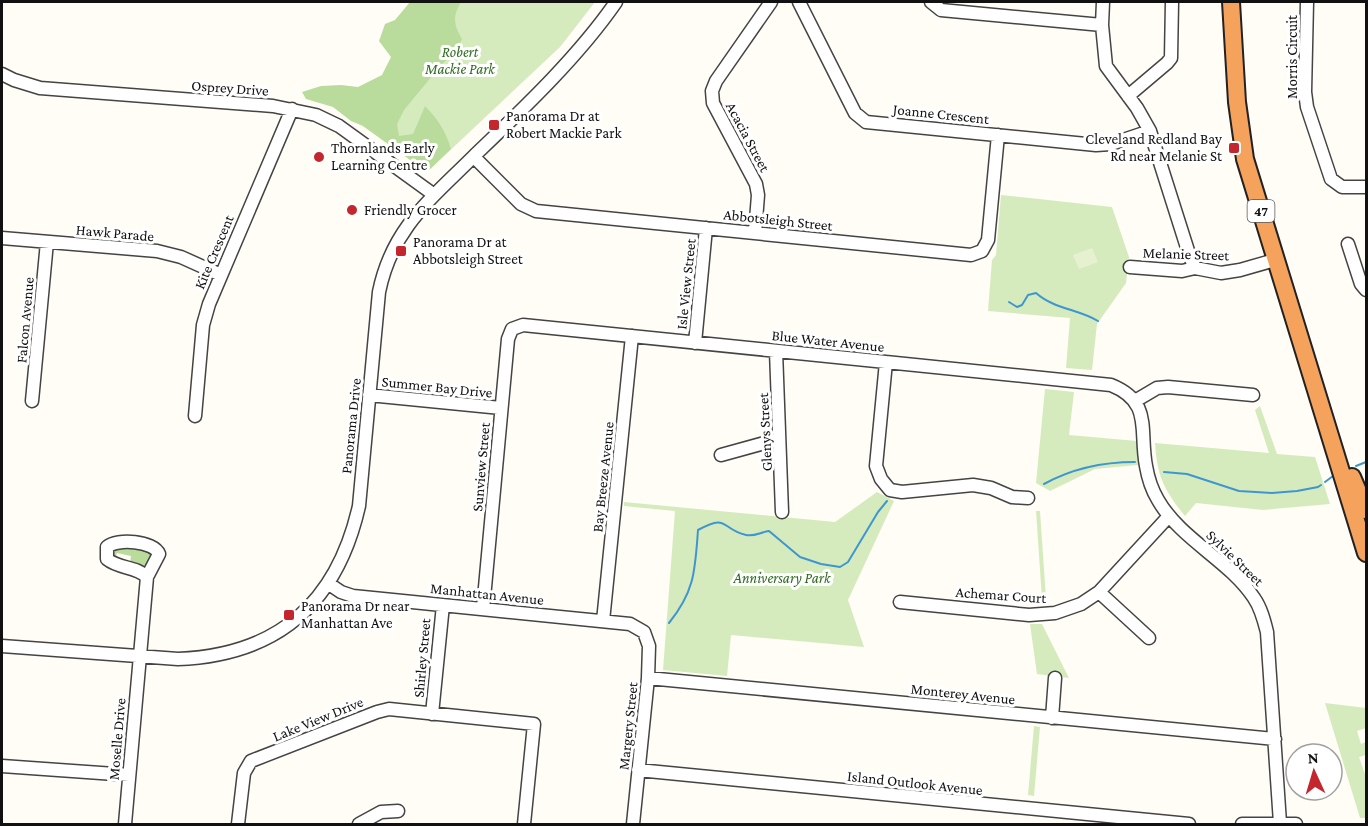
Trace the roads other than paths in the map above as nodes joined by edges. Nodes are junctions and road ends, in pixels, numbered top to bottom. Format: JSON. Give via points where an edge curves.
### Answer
{"nodes":[{"id":1,"x":616,"y":2,"type":"edge"},
{"id":2,"x":771,"y":2,"type":"edge"},
{"id":3,"x":799,"y":2,"type":"edge"},
{"id":4,"x":931,"y":2,"type":"edge"},
{"id":5,"x":1103,"y":2,"type":"edge"},
{"id":6,"x":1172,"y":2,"type":"edge"},
{"id":7,"x":1231,"y":2,"type":"edge"},
{"id":8,"x":1307,"y":2,"type":"edge"},
{"id":9,"x":1102,"y":25,"type":"junction"},
{"id":10,"x":2,"y":74,"type":"edge"},
{"id":11,"x":1128,"y":96,"type":"junction"},
{"id":12,"x":292,"y":109,"type":"junction"},
{"id":13,"x":1150,"y":131,"type":"junction"},
{"id":14,"x":998,"y":135,"type":"junction"},
{"id":15,"x":474,"y":157,"type":"junction"},
{"id":16,"x":1366,"y":187,"type":"edge"},
{"id":17,"x":433,"y":194,"type":"junction"},
{"id":18,"x":706,"y":228,"type":"junction"},
{"id":19,"x":755,"y":232,"type":"junction"},
{"id":20,"x":2,"y":238,"type":"edge"},
{"id":21,"x":47,"y":242,"type":"junction"},
{"id":22,"x":1348,"y":244,"type":"dead end"},
{"id":23,"x":1275,"y":260,"type":"junction"},
{"id":24,"x":1130,"y":267,"type":"dead end"},
{"id":25,"x":1195,"y":268,"type":"junction"},
{"id":26,"x":221,"y":275,"type":"junction"},
{"id":27,"x":1366,"y":290,"type":"edge"},
{"id":28,"x":512,"y":329,"type":"joint"},
{"id":29,"x":632,"y":336,"type":"junction"},
{"id":30,"x":695,"y":343,"type":"junction"},
{"id":31,"x":776,"y":351,"type":"junction"},
{"id":32,"x":886,"y":362,"type":"junction"},
{"id":33,"x":369,"y":395,"type":"junction"},
{"id":34,"x":1253,"y":395,"type":"dead end"},
{"id":35,"x":33,"y":401,"type":"dead end"},
{"id":36,"x":1135,"y":401,"type":"junction"},
{"id":37,"x":501,"y":408,"type":"junction"},
{"id":38,"x":1324,"y":413,"type":"junction"},
{"id":39,"x":195,"y":416,"type":"dead end"},
{"id":40,"x":779,"y":439,"type":"junction"},
{"id":41,"x":721,"y":455,"type":"dead end"},
{"id":42,"x":1028,"y":498,"type":"dead end"},
{"id":43,"x":1366,"y":510,"type":"edge"},
{"id":44,"x":783,"y":512,"type":"dead end"},
{"id":45,"x":1169,"y":516,"type":"junction"},
{"id":46,"x":1366,"y":539,"type":"edge"},
{"id":47,"x":1366,"y":553,"type":"edge"},
{"id":48,"x":147,"y":577,"type":"dead end"},
{"id":49,"x":329,"y":584,"type":"junction"},
{"id":50,"x":1099,"y":592,"type":"junction"},
{"id":51,"x":900,"y":602,"type":"dead end"},
{"id":52,"x":443,"y":605,"type":"junction"},
{"id":53,"x":483,"y":609,"type":"junction"},
{"id":54,"x":603,"y":621,"type":"junction"},
{"id":55,"x":644,"y":632,"type":"joint"},
{"id":56,"x":1149,"y":638,"type":"dead end"},
{"id":57,"x":2,"y":646,"type":"edge"},
{"id":58,"x":141,"y":657,"type":"junction"},
{"id":59,"x":648,"y":678,"type":"junction"},
{"id":60,"x":1055,"y":678,"type":"dead end"},
{"id":61,"x":432,"y":714,"type":"junction"},
{"id":62,"x":1052,"y":718,"type":"junction"},
{"id":63,"x":1275,"y":739,"type":"junction"},
{"id":64,"x":2,"y":766,"type":"edge"},
{"id":65,"x":638,"y":770,"type":"junction"},
{"id":66,"x":129,"y":775,"type":"junction"},
{"id":67,"x":398,"y":811,"type":"dead end"},
{"id":68,"x":1280,"y":824,"type":"edge"},
{"id":69,"x":125,"y":825,"type":"edge"},
{"id":70,"x":238,"y":825,"type":"edge"},
{"id":71,"x":359,"y":825,"type":"edge"},
{"id":72,"x":524,"y":825,"type":"edge"},
{"id":73,"x":633,"y":825,"type":"edge"},
{"id":74,"x":1189,"y":825,"type":"edge"},
{"id":75,"x":1242,"y":825,"type":"edge"},
{"id":76,"x":1296,"y":825,"type":"edge"}],
"edges":[{"from":1,"to":15,"type":"street","name":"Panorama Drive","via":[[583,45]]},
{"from":2,"to":19,"type":"street","name":"Acacia Street","via":[[712,91],[713,103],[756,183]]},
{"from":3,"to":14,"type":"street","name":"Joanne Crescent","via":[[855,113],[866,122]]},
{"from":4,"to":9,"type":"street","via":[[941,10]]},
{"from":5,"to":9,"type":"street"},
{"from":6,"to":11,"type":"street","via":[[1171,58]]},
{"from":7,"to":23,"type":"highway","number":"47","via":[[1245,159]]},
{"from":8,"to":16,"type":"street","name":"Morris Circuit","via":[[1307,107],[1331,179],[1342,187]]},
{"from":9,"to":11,"type":"street","via":[[1106,66]]},
{"from":10,"to":12,"type":"street","name":"Osprey Drive","via":[[40,88]]},
{"from":11,"to":13,"type":"street"},
{"from":12,"to":17,"type":"street","name":"Osprey Drive","via":[[339,126]]},
{"from":12,"to":26,"type":"street","name":"Kite Crescent"},
{"from":13,"to":14,"type":"street","name":"Joanne Crescent","via":[[1096,145]]},
{"from":13,"to":25,"type":"street"},
{"from":14,"to":19,"type":"street","name":"Abbotsleigh Street","via":[[988,240],[982,250],[971,255]]},
{"from":15,"to":17,"type":"street","name":"Panorama Drive"},
{"from":15,"to":18,"type":"street","name":"Abbotsleigh Street","via":[[528,209]]},
{"from":17,"to":33,"type":"street","name":"Panorama Drive","via":[[406,227],[386,267],[379,292]]},
{"from":18,"to":19,"type":"street","name":"Abbotsleigh Street"},
{"from":18,"to":30,"type":"street","name":"Isle View Street"},
{"from":20,"to":21,"type":"street","name":"Hawk Parade"},
{"from":21,"to":26,"type":"street","name":"Hawk Parade","via":[[157,251]]},
{"from":21,"to":35,"type":"street","name":"Falcon Avenue"},
{"from":22,"to":27,"type":"street"},
{"from":23,"to":25,"type":"street","name":"Melanie Street","via":[[1221,273]]},
{"from":23,"to":38,"type":"highway","number":"47"},
{"from":24,"to":25,"type":"street","name":"Melanie Street","via":[[1182,271]]},
{"from":26,"to":39,"type":"street","name":"Kite Crescent","via":[[203,326]]},
{"from":28,"to":29,"type":"street","name":"Blue Water Avenue","via":[[523,325]]},
{"from":28,"to":37,"type":"street","name":"Sunview Street"},
{"from":29,"to":30,"type":"street","name":"Blue Water Avenue"},
{"from":29,"to":54,"type":"street","name":"Bay Breeze Avenue"},
{"from":30,"to":31,"type":"street","name":"Blue Water Avenue"},
{"from":31,"to":32,"type":"street","name":"Blue Water Avenue"},
{"from":31,"to":40,"type":"street","name":"Glenys Street"},
{"from":32,"to":36,"type":"street","name":"Blue Water Avenue","via":[[1111,385],[1124,390]]},
{"from":32,"to":42,"type":"street","via":[[876,466],[890,490],[973,485]]},
{"from":33,"to":37,"type":"street","name":"Summer Bay Drive"},
{"from":33,"to":49,"type":"street","name":"Panorama Drive","via":[[357,515]]},
{"from":34,"to":36,"type":"street","via":[[1168,387],[1157,388]]},
{"from":36,"to":45,"type":"street","name":"Sylvie Street","via":[[1143,420],[1150,483]]},
{"from":37,"to":53,"type":"street","name":"Sunview Street"},
{"from":38,"to":43,"type":"highway","number":"47"},
{"from":38,"to":47,"type":"highway","number":"47"},
{"from":40,"to":41,"type":"street"},
{"from":40,"to":44,"type":"street","name":"Glenys Street"},
{"from":43,"to":46,"type":"highway","via":[[1359,517]]},
{"from":45,"to":50,"type":"street","name":"Achemar Court"},
{"from":45,"to":63,"type":"street","name":"Sylvie Street","via":[[1256,599],[1267,632]]},
{"from":48,"to":58,"type":"street","name":"Moselle Drive"},
{"from":49,"to":52,"type":"street","name":"Manhattan Avenue","via":[[353,596]]},
{"from":49,"to":58,"type":"street","name":"Panorama Drive","via":[[290,624],[241,649],[201,658]]},
{"from":50,"to":51,"type":"street","name":"Achemar Court","via":[[1068,609],[1038,615]]},
{"from":50,"to":56,"type":"street"},
{"from":52,"to":53,"type":"street","name":"Manhattan Avenue"},
{"from":52,"to":61,"type":"street","name":"Shirley Street"},
{"from":53,"to":54,"type":"street","name":"Manhattan Avenue"},
{"from":54,"to":55,"type":"street","name":"Manhattan Avenue","via":[[630,624]]},
{"from":55,"to":59,"type":"street","name":"Margery Street","via":[[649,646]]},
{"from":57,"to":58,"type":"street","name":"Panorama Drive"},
{"from":58,"to":66,"type":"street","name":"Moselle Drive"},
{"from":59,"to":62,"type":"street","name":"Monterey Avenue"},
{"from":59,"to":65,"type":"street","name":"Margery Street"},
{"from":60,"to":62,"type":"street"},
{"from":61,"to":70,"type":"street","name":"Lake View Drive","via":[[388,709],[251,761],[244,773]]},
{"from":61,"to":72,"type":"street","name":"Lake View Drive","via":[[534,724]]},
{"from":62,"to":63,"type":"street","name":"Monterey Avenue"},
{"from":63,"to":68,"type":"street","name":"Sylvie Street"},
{"from":64,"to":66,"type":"street"},
{"from":65,"to":73,"type":"street","name":"Margery Street"},
{"from":65,"to":74,"type":"street","name":"Island Outlook Avenue"},
{"from":66,"to":69,"type":"street","name":"Moselle Drive"},
{"from":67,"to":71,"type":"street","via":[[381,812]]},
{"from":68,"to":75,"type":"street"},
{"from":68,"to":76,"type":"street"}]}
